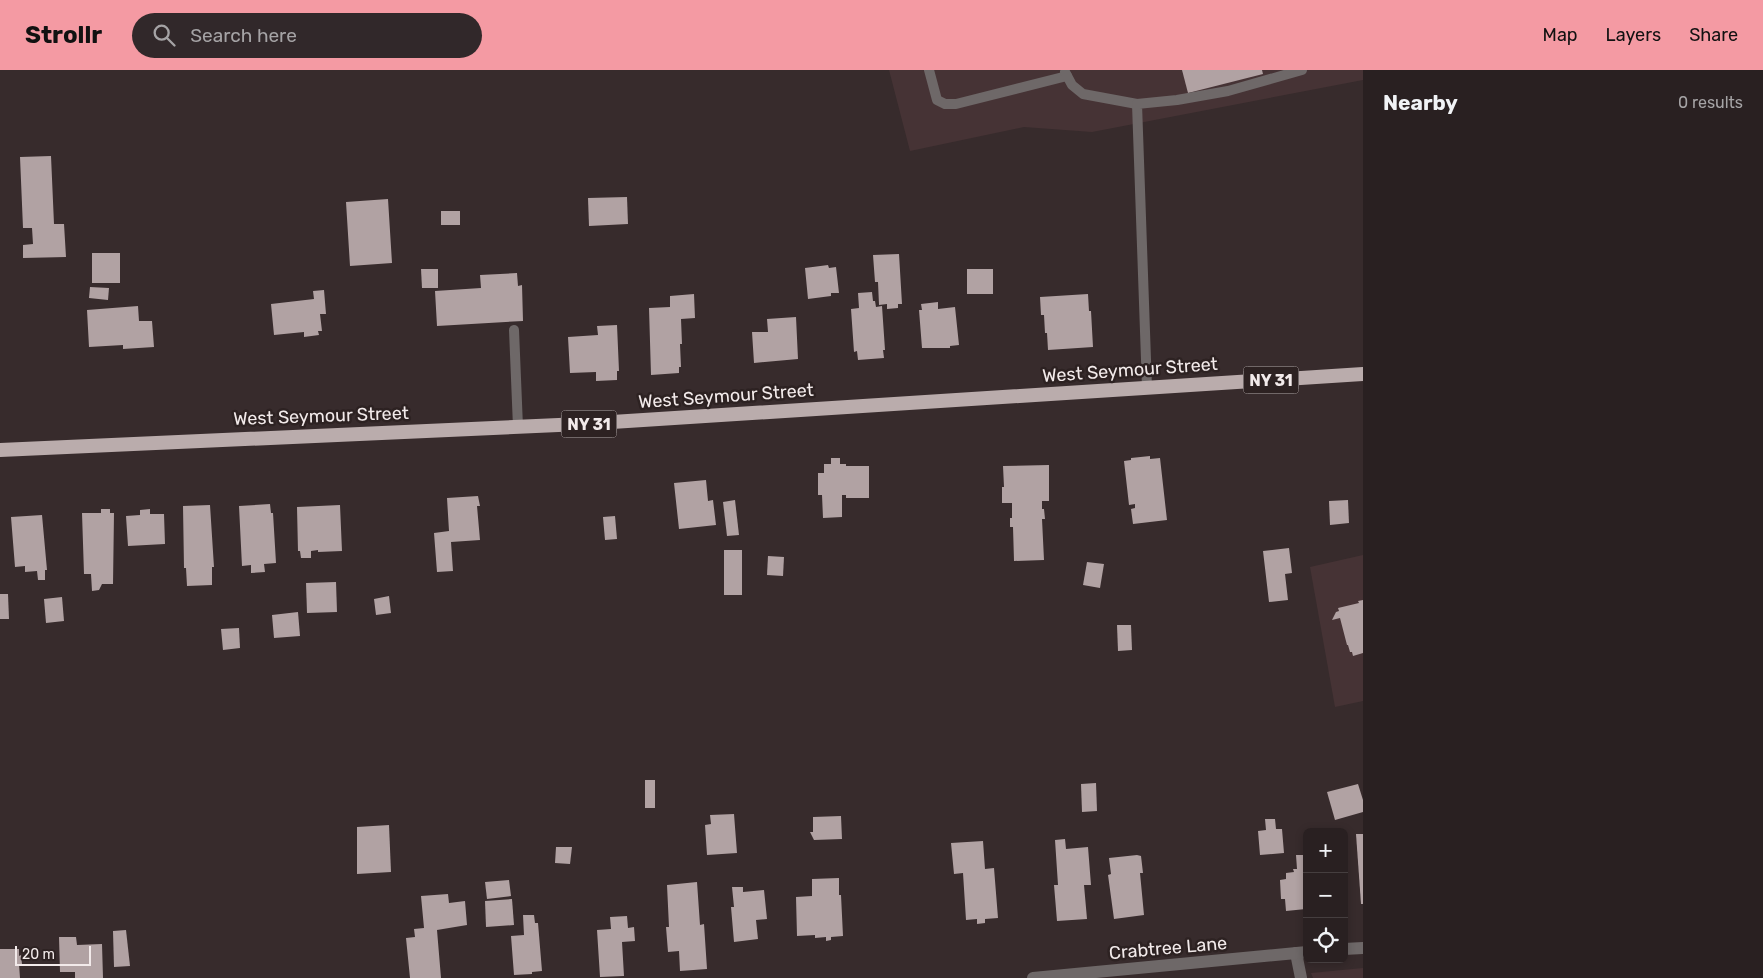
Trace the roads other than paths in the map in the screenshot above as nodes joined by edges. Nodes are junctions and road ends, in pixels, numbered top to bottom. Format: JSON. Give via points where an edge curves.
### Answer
{"nodes":[{"id":1,"x":929,"y":70,"type":"edge"},
{"id":2,"x":1302,"y":70,"type":"edge"},
{"id":3,"x":1066,"y":73,"type":"edge"},
{"id":4,"x":1137,"y":104,"type":"junction"},
{"id":5,"x":514,"y":330,"type":"dead end"},
{"id":6,"x":1363,"y":374,"type":"edge"},
{"id":7,"x":1147,"y":388,"type":"junction"},
{"id":8,"x":518,"y":427,"type":"junction"},
{"id":9,"x":0,"y":450,"type":"edge"},
{"id":10,"x":1363,"y":948,"type":"edge"},
{"id":11,"x":1348,"y":950,"type":"edge"},
{"id":12,"x":1301,"y":953,"type":"edge"},
{"id":13,"x":1034,"y":978,"type":"edge"},
{"id":14,"x":1301,"y":978,"type":"edge"}],
"edges":[{"from":1,"to":3,"type":"lane","via":[[937,100],[945,104],[956,104]]},
{"from":2,"to":4,"type":"lane","via":[[1228,91]]},
{"from":3,"to":4,"type":"lane","via":[[1072,85],[1084,94]]},
{"from":4,"to":7,"type":"lane"},
{"from":5,"to":8,"type":"lane"},
{"from":6,"to":7,"type":"highway","name":"West Seymour Street","number":"NY 31"},
{"from":7,"to":8,"type":"highway","name":"West Seymour Street","number":"NY 31"},
{"from":8,"to":9,"type":"highway","name":"West Seymour Street","number":"NY 31"},
{"from":10,"to":11,"type":"street"},
{"from":12,"to":13,"type":"street","name":"Crabtree Lane"},
{"from":12,"to":14,"type":"street"}]}
